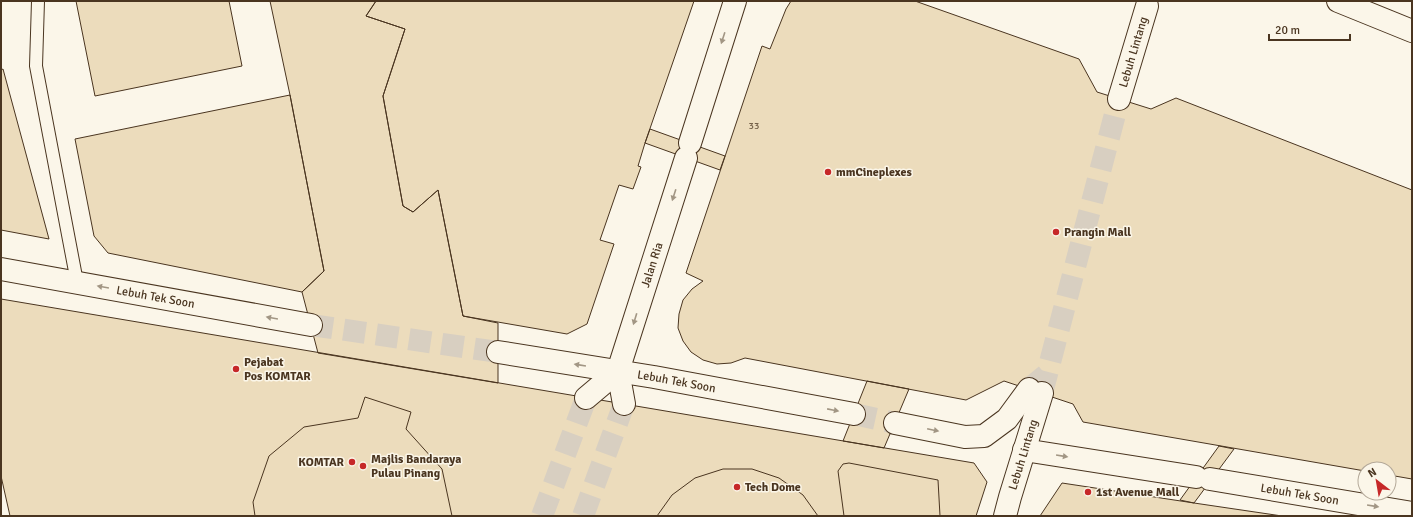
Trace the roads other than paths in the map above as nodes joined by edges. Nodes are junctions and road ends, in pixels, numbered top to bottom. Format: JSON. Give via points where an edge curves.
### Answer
{"nodes":[{"id":1,"x":38,"y":1,"type":"edge"},
{"id":2,"x":735,"y":1,"type":"edge"},
{"id":3,"x":1338,"y":1,"type":"edge"},
{"id":4,"x":1149,"y":3,"type":"edge"},
{"id":5,"x":1412,"y":31,"type":"edge"},
{"id":6,"x":1119,"y":99,"type":"tunnel mouth"},
{"id":7,"x":1,"y":269,"type":"edge"},
{"id":8,"x":77,"y":282,"type":"junction"},
{"id":9,"x":311,"y":325,"type":"tunnel mouth"},
{"id":10,"x":498,"y":352,"type":"tunnel mouth"},
{"id":11,"x":618,"y":371,"type":"junction"},
{"id":12,"x":586,"y":398,"type":"tunnel mouth"},
{"id":13,"x":624,"y":404,"type":"tunnel mouth"},
{"id":14,"x":854,"y":414,"type":"tunnel mouth"},
{"id":15,"x":895,"y":423,"type":"tunnel mouth"},
{"id":16,"x":1024,"y":450,"type":"junction"},
{"id":17,"x":1412,"y":513,"type":"edge"},
{"id":18,"x":1005,"y":516,"type":"edge"}],
"edges":[{"from":1,"to":8,"type":"lane","via":[[36,66]]},
{"from":2,"to":11,"type":"street","name":"Jalan Ria","one_way":true},
{"from":3,"to":5,"type":"street"},
{"from":4,"to":6,"type":"street","name":"Lebuh Lintang"},
{"from":7,"to":8,"type":"street","name":"Lebuh Tek Soon"},
{"from":9,"to":8,"type":"street","name":"Lebuh Tek Soon","one_way":true},
{"from":11,"to":10,"type":"street","name":"Lebuh Tek Soon","one_way":true},
{"from":11,"to":12,"type":"street"},
{"from":11,"to":13,"type":"street","name":"Jalan Ria"},
{"from":11,"to":14,"type":"street","name":"Lebuh Tek Soon","one_way":true},
{"from":15,"to":16,"type":"street","name":"Lebuh Lintang","one_way":true,"via":[[965,437],[984,436],[1007,419],[1036,391]]},
{"from":16,"to":17,"type":"street","name":"Lebuh Tek Soon","one_way":true},
{"from":16,"to":18,"type":"street","name":"Lebuh Lintang"}]}
